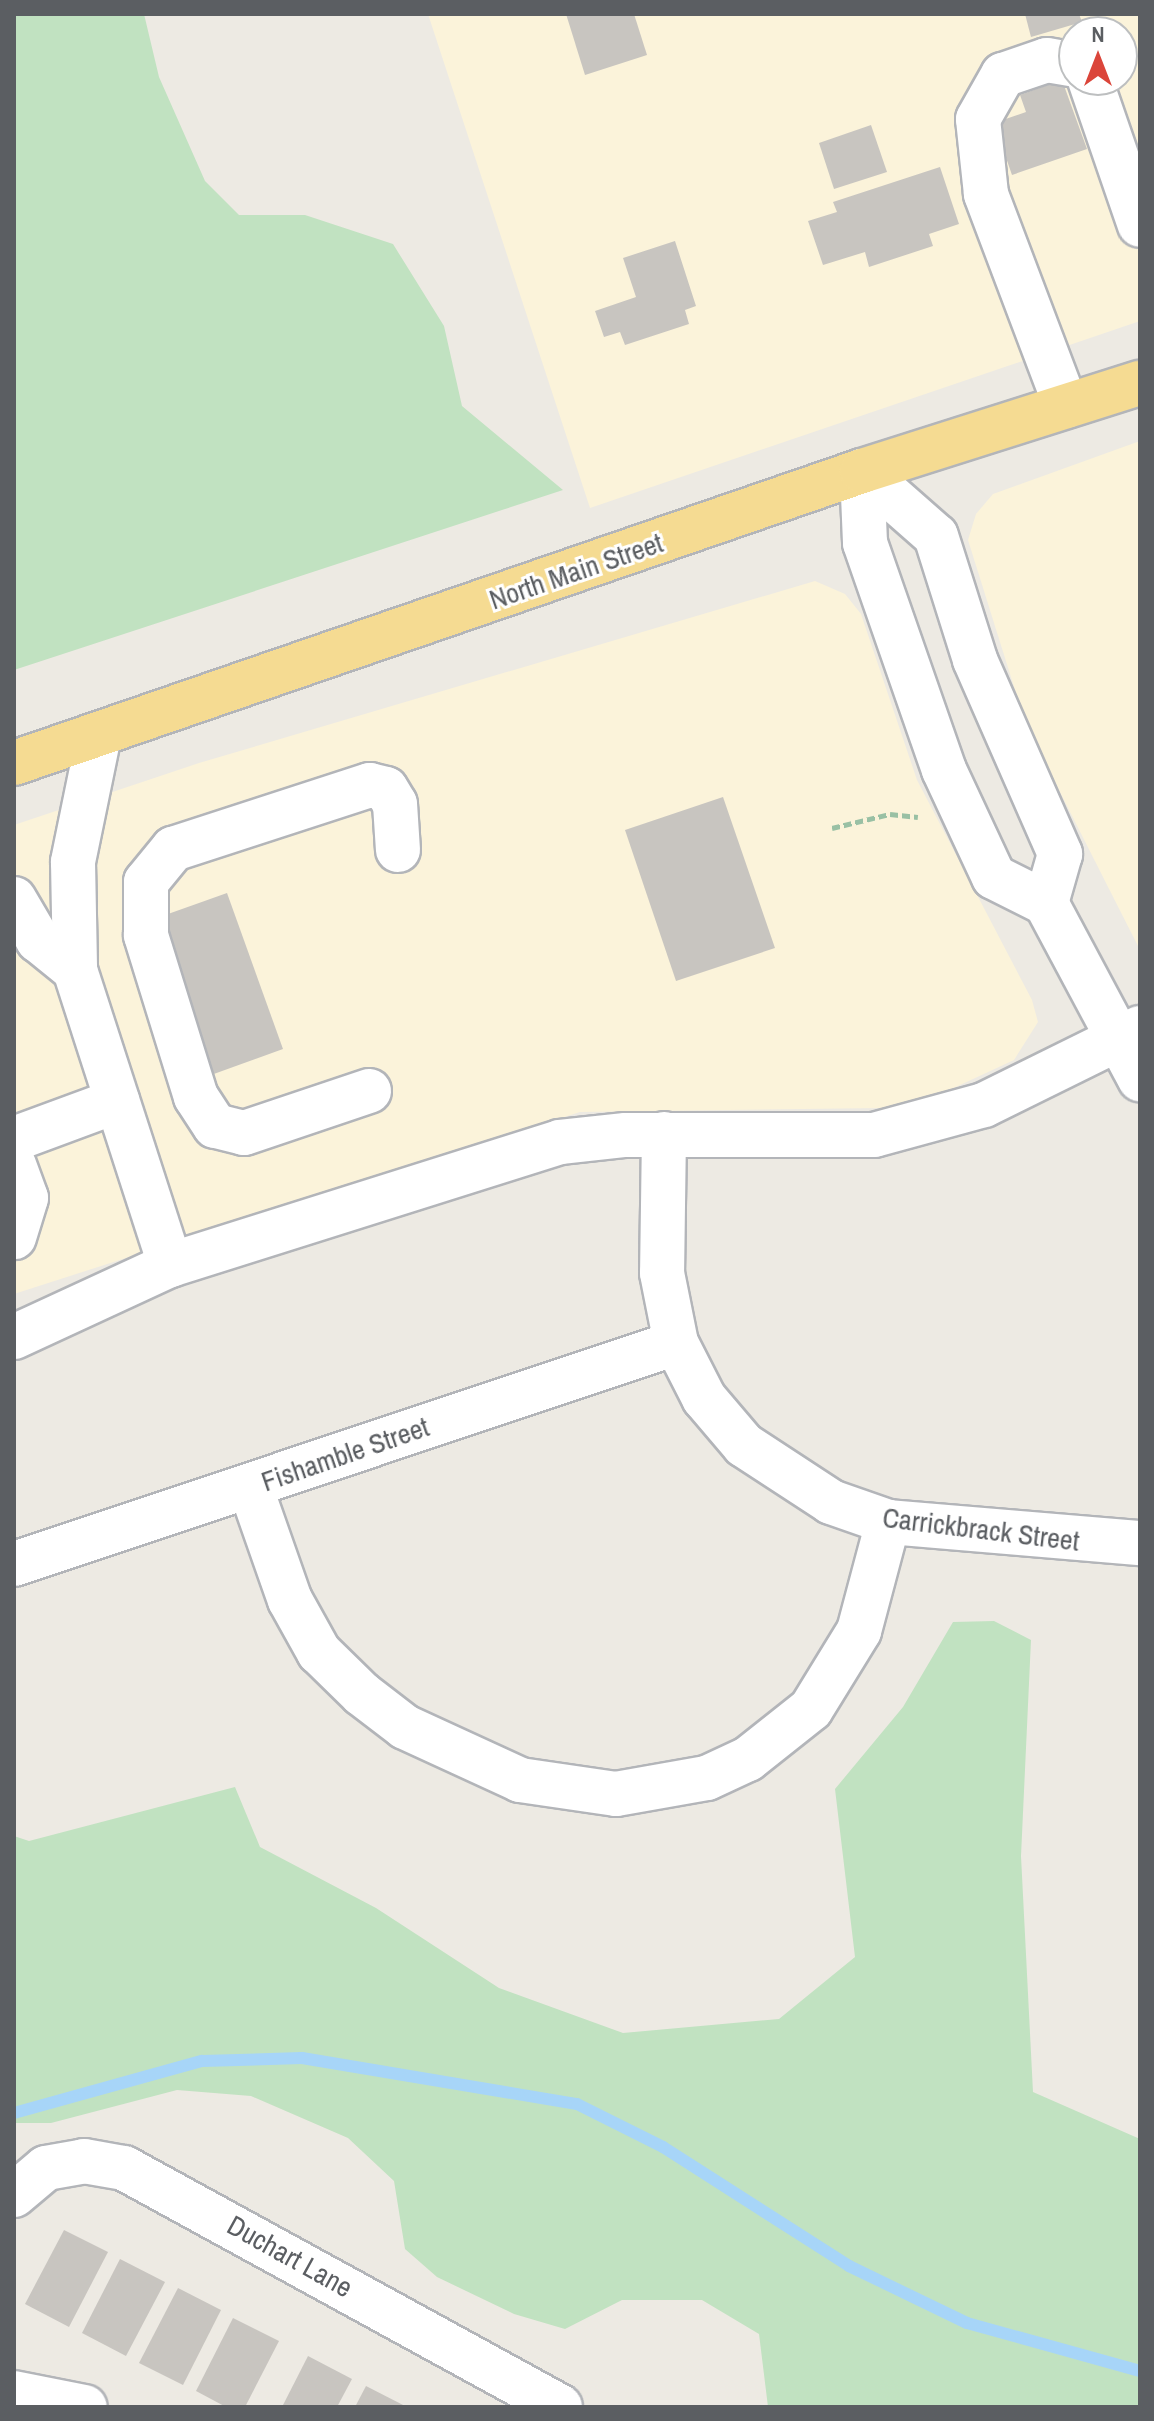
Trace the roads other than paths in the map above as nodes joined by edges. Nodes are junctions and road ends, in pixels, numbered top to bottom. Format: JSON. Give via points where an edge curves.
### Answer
{"nodes":[{"id":1,"x":1058,"y":62,"type":"edge"},
{"id":2,"x":1096,"y":96,"type":"edge"},
{"id":3,"x":1140,"y":225,"type":"edge"},
{"id":4,"x":1140,"y":383,"type":"edge"},
{"id":5,"x":1066,"y":406,"type":"junction"},
{"id":6,"x":862,"y":471,"type":"junction"},
{"id":7,"x":99,"y":735,"type":"junction"},
{"id":8,"x":14,"y":763,"type":"edge"},
{"id":9,"x":398,"y":850,"type":"dead end"},
{"id":10,"x":14,"y":899,"type":"edge"},
{"id":11,"x":1046,"y":903,"type":"junction"},
{"id":12,"x":75,"y":970,"type":"junction"},
{"id":13,"x":1130,"y":1034,"type":"edge"},
{"id":14,"x":1140,"y":1079,"type":"edge"},
{"id":15,"x":369,"y":1091,"type":"dead end"},
{"id":16,"x":117,"y":1101,"type":"junction"},
{"id":17,"x":664,"y":1134,"type":"junction"},
{"id":18,"x":14,"y":1139,"type":"edge"},
{"id":19,"x":14,"y":1165,"type":"edge"},
{"id":20,"x":14,"y":1237,"type":"edge"},
{"id":21,"x":170,"y":1265,"type":"junction"},
{"id":22,"x":14,"y":1337,"type":"edge"},
{"id":23,"x":676,"y":1343,"type":"junction"},
{"id":24,"x":250,"y":1486,"type":"junction"},
{"id":25,"x":888,"y":1522,"type":"junction"},
{"id":26,"x":1140,"y":1543,"type":"edge"},
{"id":27,"x":14,"y":1564,"type":"edge"},
{"id":28,"x":14,"y":2195,"type":"edge"},
{"id":29,"x":14,"y":2393,"type":"edge"},
{"id":30,"x":85,"y":2407,"type":"edge"},
{"id":31,"x":560,"y":2407,"type":"edge"}],
"edges":[{"from":1,"to":5,"type":"street","via":[[1047,60],[1003,75],[978,119],[986,194]]},
{"from":2,"to":3,"type":"street"},
{"from":4,"to":5,"type":"highway","name":"North Main Street"},
{"from":5,"to":6,"type":"highway","name":"North Main Street"},
{"from":6,"to":7,"type":"highway","name":"North Main Street"},
{"from":6,"to":11,"type":"street","via":[[865,543],[944,770],[994,877]]},
{"from":6,"to":11,"type":"street","via":[[936,536],[975,660],[1060,854]]},
{"from":7,"to":8,"type":"highway","name":"North Main Street"},
{"from":7,"to":12,"type":"street","via":[[73,862]]},
{"from":9,"to":15,"type":"street","via":[[395,804],[386,789],[370,785],[173,849],[146,882],[146,935],[196,1097],[215,1126],[244,1133]]},
{"from":10,"to":12,"type":"street","via":[[38,940]]},
{"from":11,"to":13,"type":"street"},
{"from":12,"to":16,"type":"street"},
{"from":13,"to":14,"type":"street"},
{"from":13,"to":17,"type":"street","via":[[984,1105],[874,1135]]},
{"from":16,"to":18,"type":"street"},
{"from":16,"to":21,"type":"street"},
{"from":17,"to":21,"type":"street","via":[[560,1142]]},
{"from":17,"to":23,"type":"street","name":"Carrickbrack Street","via":[[662,1273]]},
{"from":19,"to":20,"type":"street","via":[[26,1198]]},
{"from":21,"to":22,"type":"street"},
{"from":23,"to":24,"type":"street","name":"Fishamble Street"},
{"from":23,"to":25,"type":"street","name":"Carrickbrack Street","via":[[704,1398],[744,1445],[831,1502]]},
{"from":24,"to":25,"type":"street","via":[[290,1600],[319,1652],[362,1694],[405,1727],[520,1780],[616,1794],[707,1778],[748,1759],[811,1709],[859,1631]]},
{"from":24,"to":27,"type":"street","name":"Fishamble Street"},
{"from":25,"to":26,"type":"street","name":"Carrickbrack Street"},
{"from":28,"to":31,"type":"street","name":"Duchart Lane","via":[[46,2168],[84,2161],[124,2168]]},
{"from":29,"to":30,"type":"street"}]}
